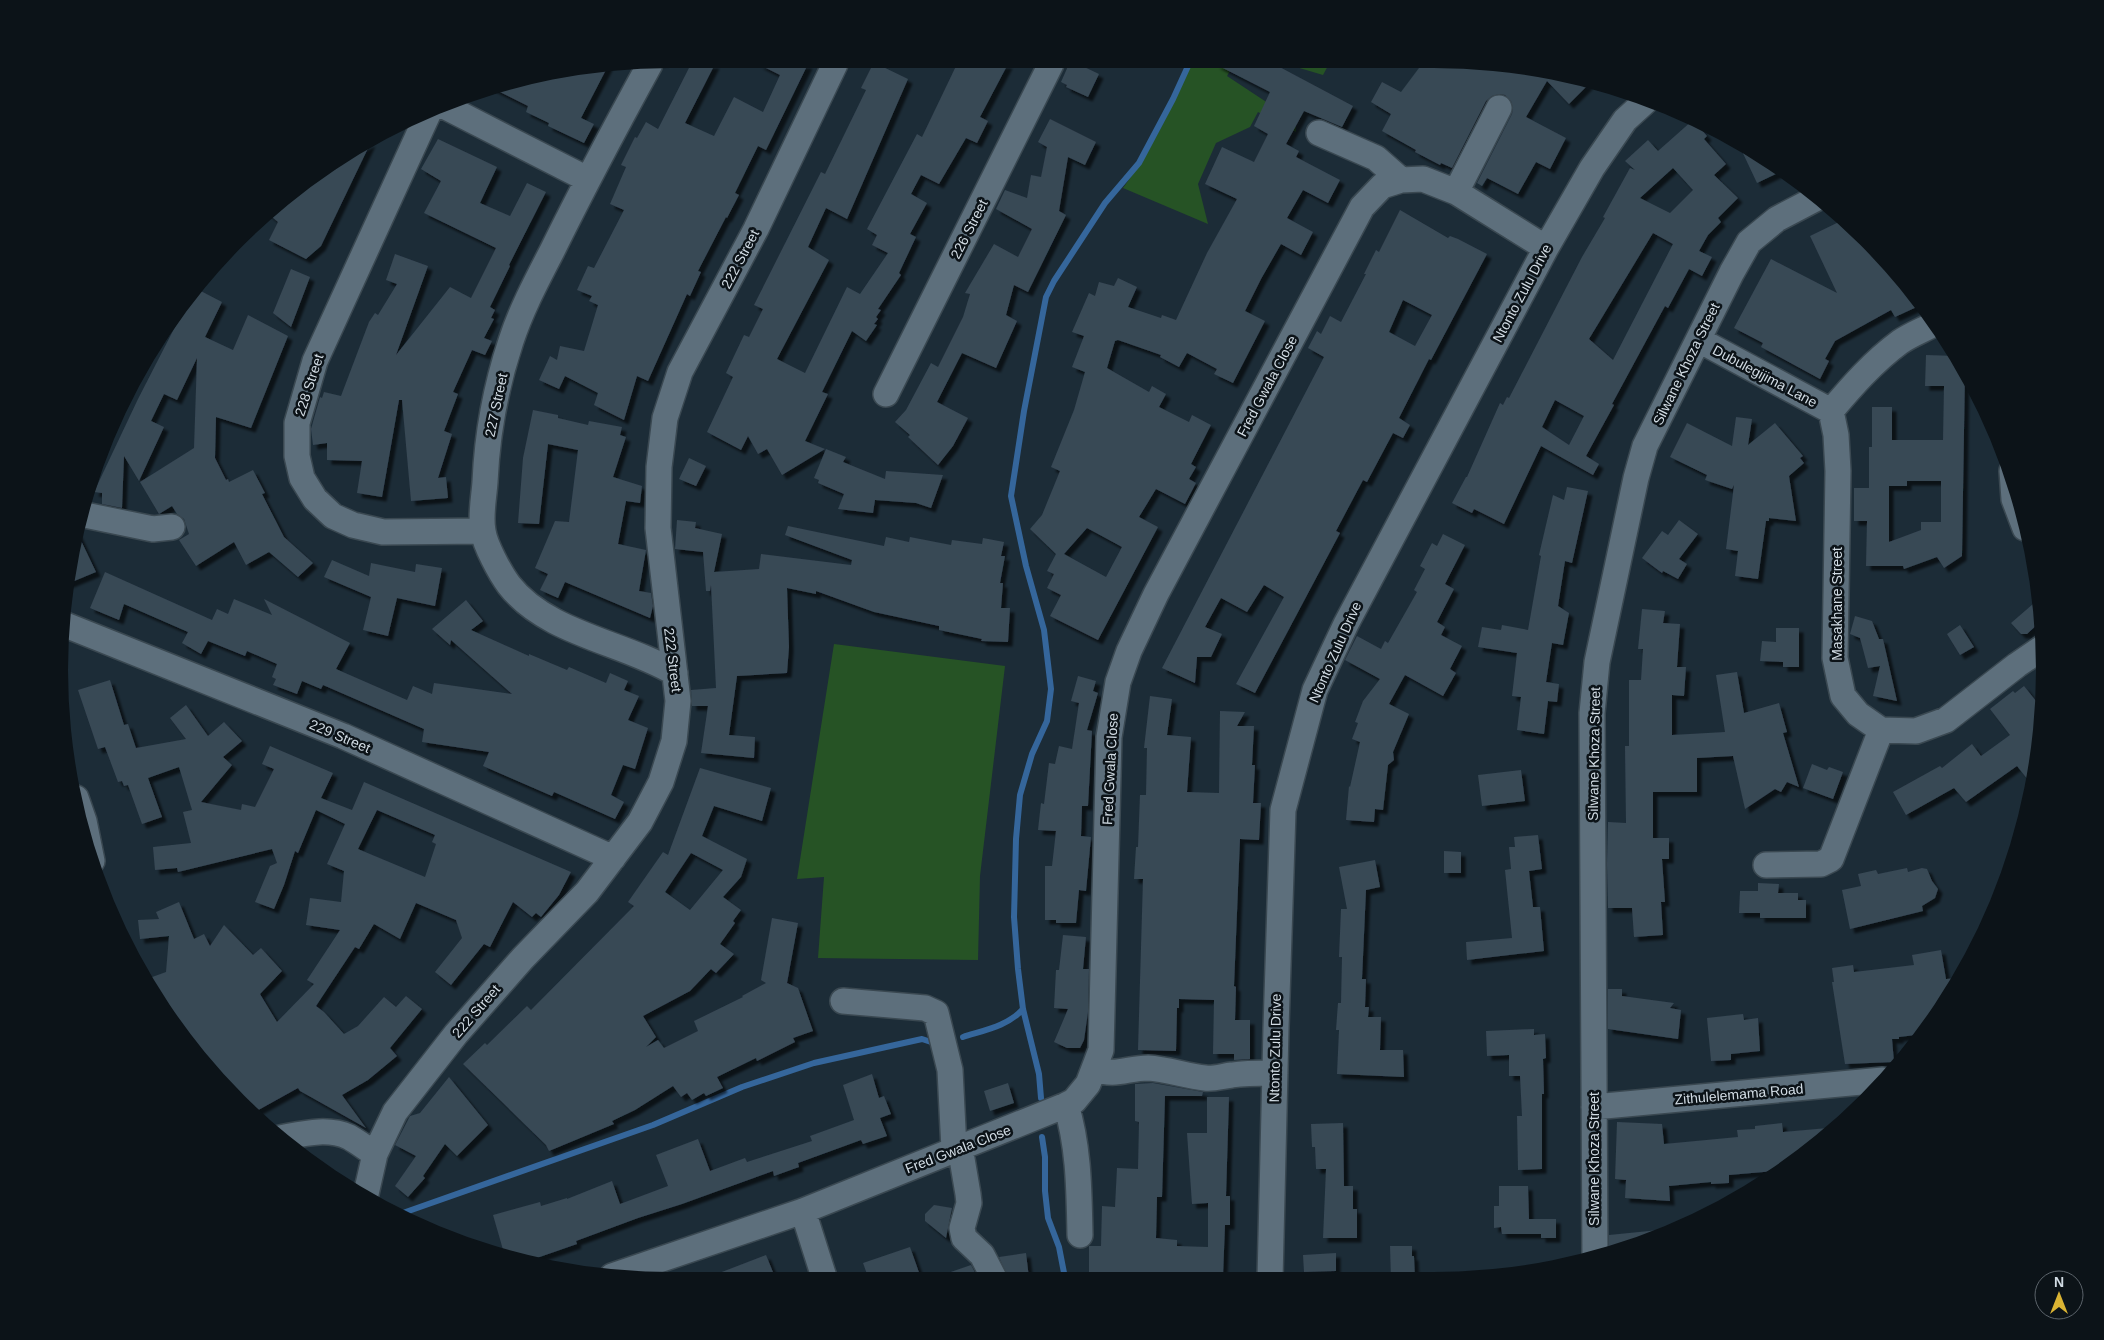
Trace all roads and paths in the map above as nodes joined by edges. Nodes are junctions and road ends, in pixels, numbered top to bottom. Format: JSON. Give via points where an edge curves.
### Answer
{"nodes":[{"id":1,"x":833,"y":68,"type":"edge"},
{"id":2,"x":1049,"y":68,"type":"edge"},
{"id":3,"x":647,"y":69,"type":"edge"},
{"id":4,"x":1642,"y":104,"type":"edge"},
{"id":5,"x":1499,"y":108,"type":"dead end"},
{"id":6,"x":450,"y":109,"type":"edge"},
{"id":7,"x":425,"y":120,"type":"edge"},
{"id":8,"x":1318,"y":133,"type":"dead end"},
{"id":9,"x":587,"y":179,"type":"junction"},
{"id":10,"x":1400,"y":180,"type":"junction"},
{"id":11,"x":1456,"y":192,"type":"junction"},
{"id":12,"x":1812,"y":201,"type":"edge"},
{"id":13,"x":1546,"y":248,"type":"junction"},
{"id":14,"x":1929,"y":327,"type":"edge"},
{"id":15,"x":1699,"y":340,"type":"junction"},
{"id":16,"x":886,"y":394,"type":"dead end"},
{"id":17,"x":1831,"y":411,"type":"junction"},
{"id":18,"x":88,"y":516,"type":"edge"},
{"id":19,"x":172,"y":527,"type":"dead end"},
{"id":20,"x":483,"y":531,"type":"junction"},
{"id":21,"x":69,"y":627,"type":"edge"},
{"id":22,"x":2036,"y":652,"type":"edge"},
{"id":23,"x":675,"y":673,"type":"junction"},
{"id":24,"x":1881,"y":730,"type":"junction"},
{"id":25,"x":613,"y":858,"type":"junction"},
{"id":26,"x":1766,"y":865,"type":"dead end"},
{"id":27,"x":843,"y":1001,"type":"dead end"},
{"id":28,"x":1095,"y":1069,"type":"junction"},
{"id":29,"x":1275,"y":1073,"type":"junction"},
{"id":30,"x":1874,"y":1081,"type":"edge"},
{"id":31,"x":1062,"y":1107,"type":"junction"},
{"id":32,"x":1594,"y":1107,"type":"junction"},
{"id":33,"x":290,"y":1137,"type":"edge"},
{"id":34,"x":957,"y":1148,"type":"junction"},
{"id":35,"x":375,"y":1154,"type":"junction"},
{"id":36,"x":367,"y":1191,"type":"edge"},
{"id":37,"x":803,"y":1211,"type":"junction"},
{"id":38,"x":1080,"y":1234,"type":"dead end"},
{"id":39,"x":1595,"y":1251,"type":"edge"},
{"id":40,"x":635,"y":1271,"type":"edge"},
{"id":41,"x":822,"y":1272,"type":"edge"},
{"id":42,"x":991,"y":1272,"type":"edge"},
{"id":43,"x":1270,"y":1272,"type":"edge"}],
"edges":[{"from":1,"to":23,"type":"street","name":"222 Street","via":[[756,229],[680,372],[665,418],[659,467],[658,528]]},
{"from":2,"to":16,"type":"street","name":"226 Street"},
{"from":3,"to":9,"type":"street","name":"227 Street"},
{"from":4,"to":13,"type":"street","name":"Ntonto Zulu Drive","via":[[1625,120],[1592,168]]},
{"from":5,"to":11,"type":"street"},
{"from":6,"to":9,"type":"street"},
{"from":7,"to":20,"type":"street","name":"228 Street","via":[[315,361],[297,423],[297,456],[302,478],[315,499],[333,516],[353,525],[383,532]]},
{"from":8,"to":10,"type":"street","via":[[1376,158]]},
{"from":9,"to":20,"type":"street","name":"227 Street","via":[[511,340],[496,395],[486,457]]},
{"from":10,"to":11,"type":"street","name":"Fred Gwala Close","via":[[1423,179]]},
{"from":10,"to":28,"type":"street","name":"Fred Gwala Close","via":[[1382,186],[1362,207],[1156,594],[1118,682],[1109,737],[1101,1050]]},
{"from":11,"to":13,"type":"street","name":"Fred Gwala Close"},
{"from":12,"to":15,"type":"street","name":"Silwane Khoza Street","via":[[1777,219],[1750,242]]},
{"from":13,"to":29,"type":"street","name":"Ntonto Zulu Drive","via":[[1346,624],[1315,690],[1283,810]]},
{"from":14,"to":17,"type":"street","via":[[1901,341],[1880,358]]},
{"from":15,"to":17,"type":"street","name":"Dubulegijima Lane"},
{"from":15,"to":32,"type":"street","name":"Silwane Khoza Street","via":[[1645,446],[1597,662],[1592,713]]},
{"from":17,"to":24,"type":"street","name":"Masakhane Street","via":[[1838,471],[1835,658],[1843,696],[1858,714]]},
{"from":18,"to":19,"type":"street","via":[[152,529]]},
{"from":20,"to":23,"type":"street","name":"227 Street","via":[[510,585],[531,605],[558,622],[659,663]]},
{"from":21,"to":25,"type":"street","name":"229 Street","via":[[343,736]]},
{"from":22,"to":24,"type":"street","via":[[1946,720],[1916,730]]},
{"from":23,"to":25,"type":"street","name":"222 Street","via":[[678,701],[674,741],[661,782],[640,822]]},
{"from":24,"to":26,"type":"street","via":[[1832,859],[1821,864]]},
{"from":25,"to":35,"type":"street","name":"222 Street","via":[[587,892],[523,958],[417,1082],[395,1112]]},
{"from":27,"to":34,"type":"street","via":[[925,1008],[936,1013],[950,1070]]},
{"from":28,"to":29,"type":"street","via":[[1107,1074],[1150,1068],[1207,1078]]},
{"from":28,"to":31,"type":"street","name":"Fred Gwala Close","via":[[1074,1101]]},
{"from":29,"to":43,"type":"street","name":"Ntonto Zulu Drive"},
{"from":30,"to":32,"type":"street","name":"Zithulelemama Road"},
{"from":31,"to":34,"type":"street","name":"Fred Gwala Close"},
{"from":31,"to":38,"type":"street","via":[[1073,1126]]},
{"from":32,"to":39,"type":"street","name":"Silwane Khoza Street"},
{"from":33,"to":35,"type":"street","via":[[328,1132],[348,1137]]},
{"from":34,"to":37,"type":"street","name":"Fred Gwala Close"},
{"from":34,"to":42,"type":"street","via":[[969,1203],[962,1228],[964,1238],[982,1255]]},
{"from":35,"to":36,"type":"street","name":"222 Street"},
{"from":37,"to":40,"type":"street","name":"Fred Gwala Close"},
{"from":37,"to":41,"type":"street"}]}
